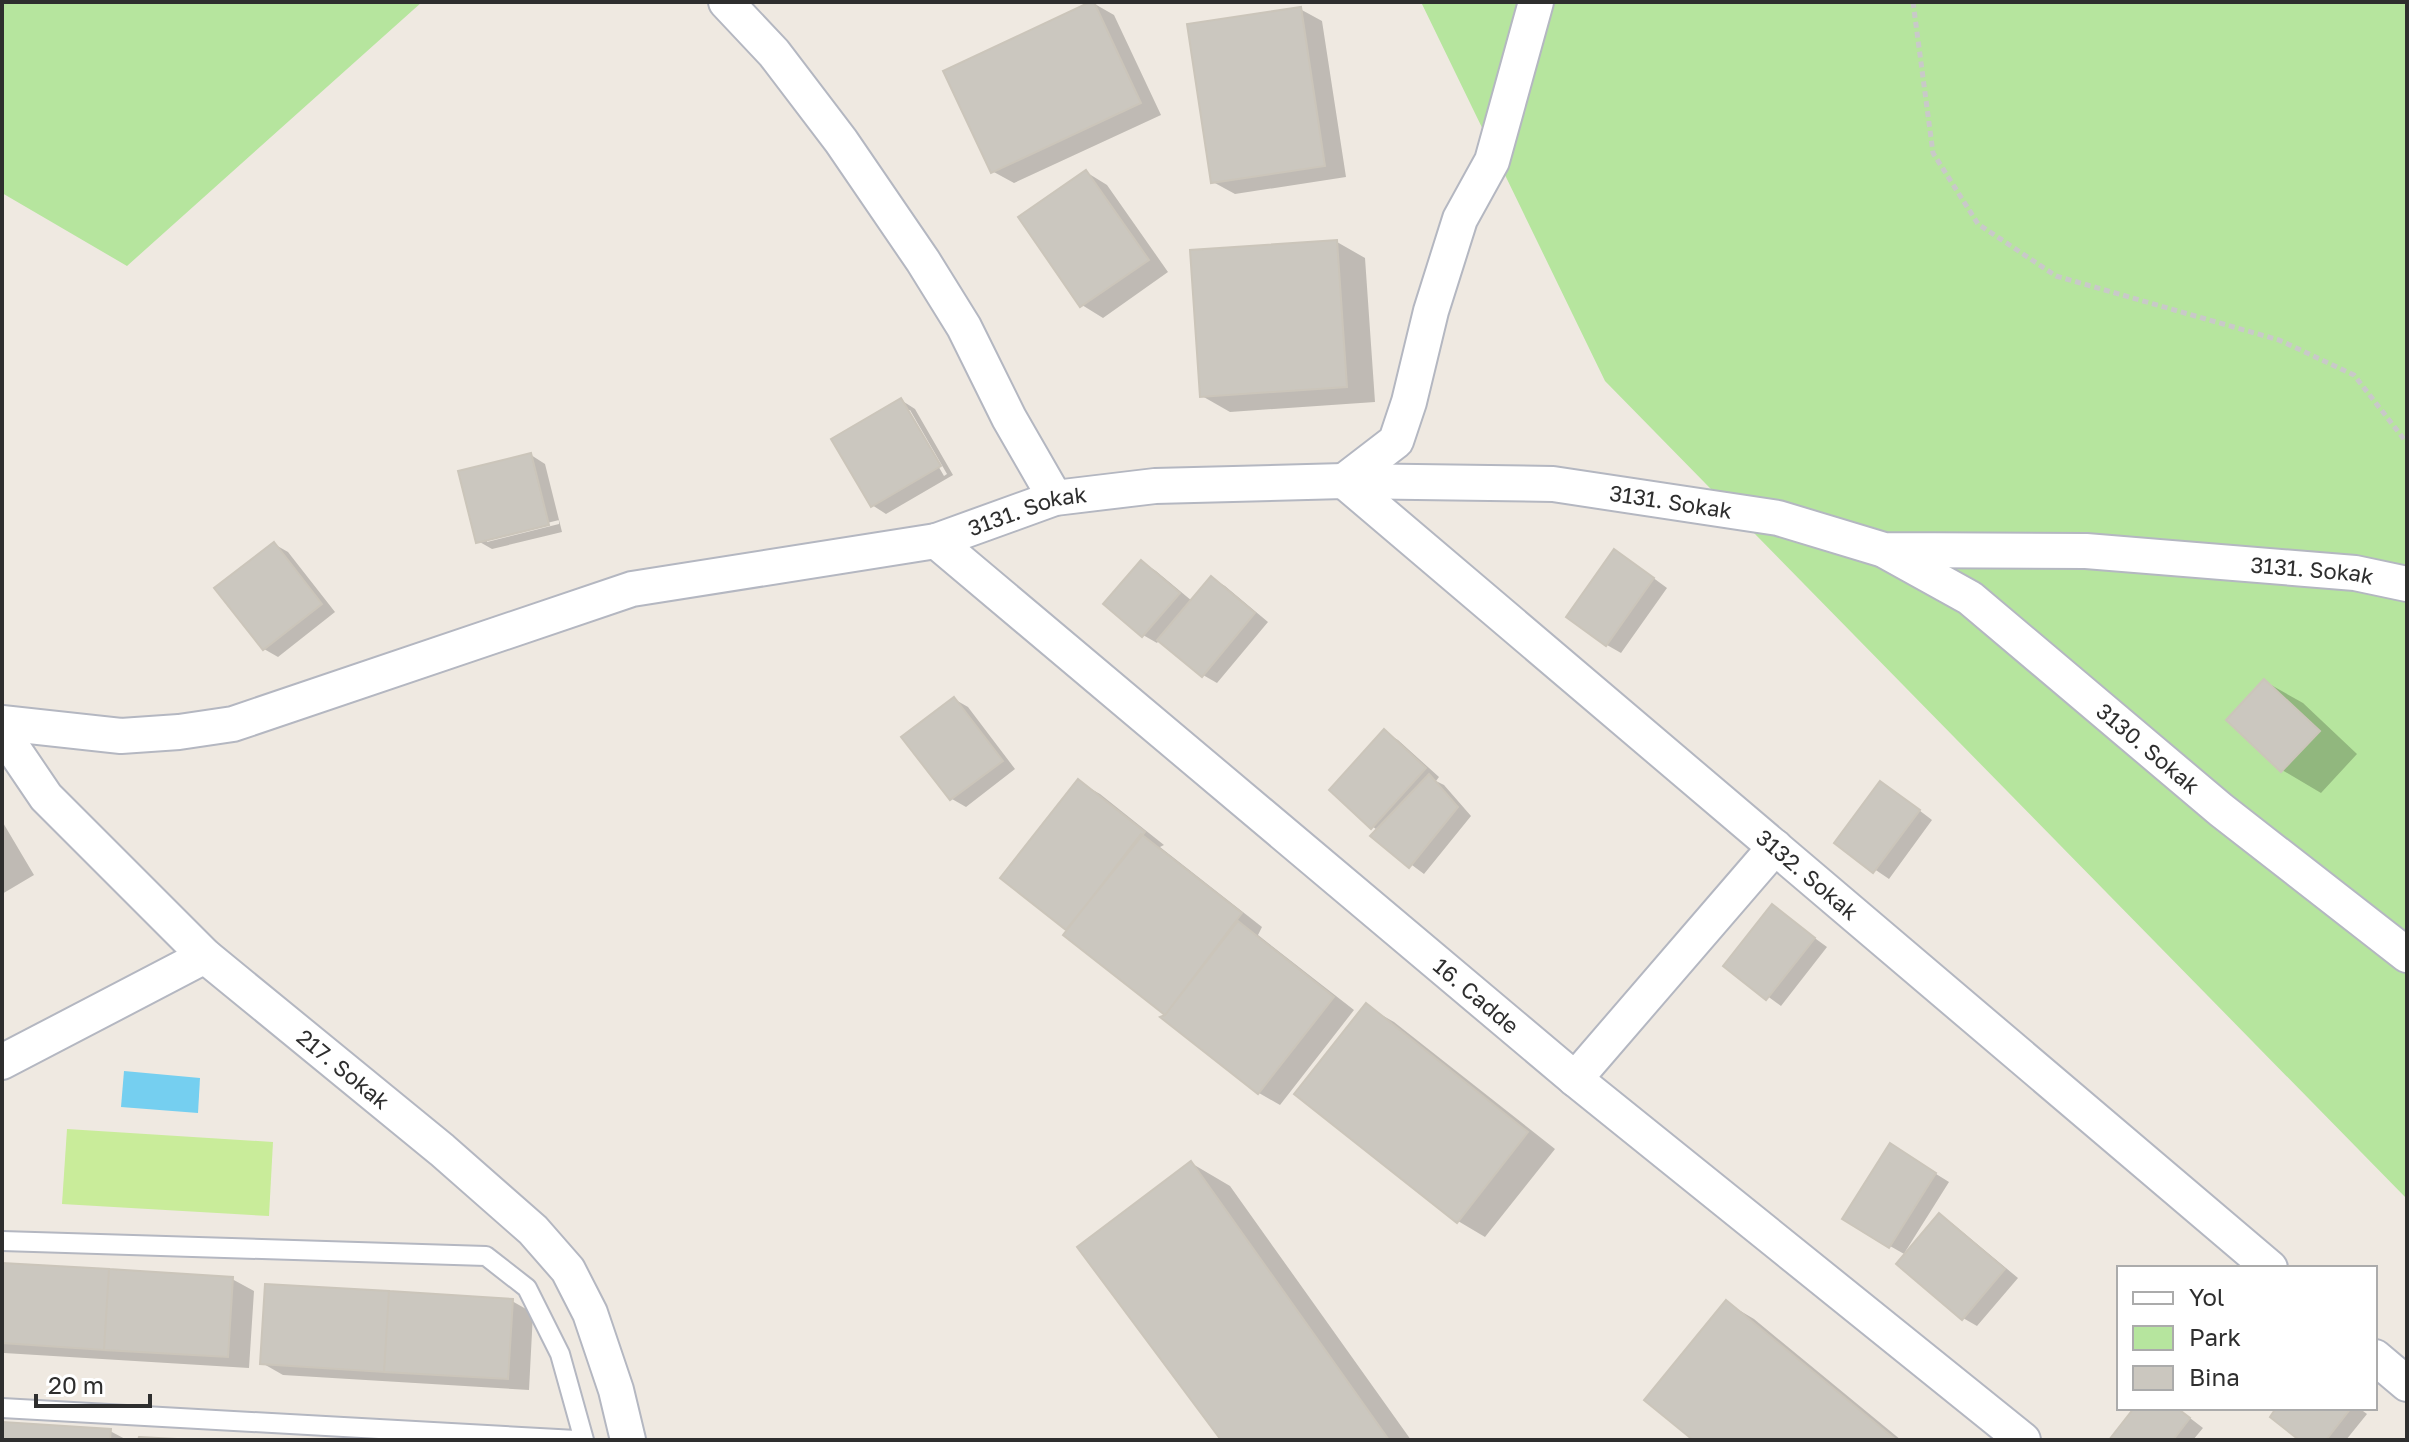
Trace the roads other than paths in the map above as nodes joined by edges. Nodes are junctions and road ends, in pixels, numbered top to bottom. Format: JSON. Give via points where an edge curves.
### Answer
{"nodes":[{"id":1,"x":726,"y":2,"type":"edge"},
{"id":2,"x":1536,"y":2,"type":"edge"},
{"id":3,"x":1344,"y":481,"type":"junction"},
{"id":4,"x":1055,"y":498,"type":"junction"},
{"id":5,"x":936,"y":541,"type":"junction"},
{"id":6,"x":1884,"y":550,"type":"junction"},
{"id":7,"x":2407,"y":584,"type":"edge"},
{"id":8,"x":2,"y":723,"type":"edge"},
{"id":9,"x":2,"y":732,"type":"edge"},
{"id":10,"x":1775,"y":847,"type":"junction"},
{"id":11,"x":2407,"y":955,"type":"edge"},
{"id":12,"x":205,"y":956,"type":"junction"},
{"id":13,"x":2,"y":1062,"type":"edge"},
{"id":14,"x":1575,"y":1079,"type":"junction"},
{"id":15,"x":2,"y":1241,"type":"edge"},
{"id":16,"x":2268,"y":1266,"type":"edge"},
{"id":17,"x":2377,"y":1359,"type":"edge"},
{"id":18,"x":2407,"y":1384,"type":"edge"},
{"id":19,"x":2,"y":1408,"type":"edge"},
{"id":20,"x":576,"y":1440,"type":"edge"},
{"id":21,"x":584,"y":1440,"type":"edge"},
{"id":22,"x":628,"y":1440,"type":"edge"},
{"id":23,"x":2023,"y":1440,"type":"edge"}],
"edges":[{"from":1,"to":4,"type":"street","via":[[774,53],[841,141],[923,261]]},
{"from":2,"to":3,"type":"street","via":[[1492,161],[1460,219],[1396,441]]},
{"from":3,"to":4,"type":"street","name":"3131. Sokak","via":[[1155,486]]},
{"from":3,"to":6,"type":"street","name":"3131. Sokak","via":[[1553,484],[1778,518]]},
{"from":3,"to":10,"type":"street","name":"3132. Sokak"},
{"from":4,"to":5,"type":"street","name":"3131. Sokak"},
{"from":5,"to":8,"type":"street","name":"3131. Sokak","via":[[632,589],[233,724],[121,736]]},
{"from":5,"to":14,"type":"street","name":"16. Cadde"},
{"from":6,"to":7,"type":"street","name":"3131. Sokak","via":[[2086,551],[2355,573]]},
{"from":6,"to":11,"type":"street","name":"3130. Sokak","via":[[1970,598],[2221,810]]},
{"from":9,"to":12,"type":"street","name":"217. Sokak","via":[[46,797]]},
{"from":10,"to":14,"type":"street"},
{"from":10,"to":16,"type":"street","name":"3132. Sokak"},
{"from":12,"to":13,"type":"street"},
{"from":12,"to":22,"type":"street","name":"217. Sokak","via":[[442,1150],[533,1230],[568,1270],[590,1313]]},
{"from":14,"to":23,"type":"street","name":"16. Cadde"},
{"from":15,"to":21,"type":"lane","via":[[486,1256],[527,1288],[560,1354]]},
{"from":17,"to":18,"type":"street"},
{"from":19,"to":20,"type":"lane"}]}
